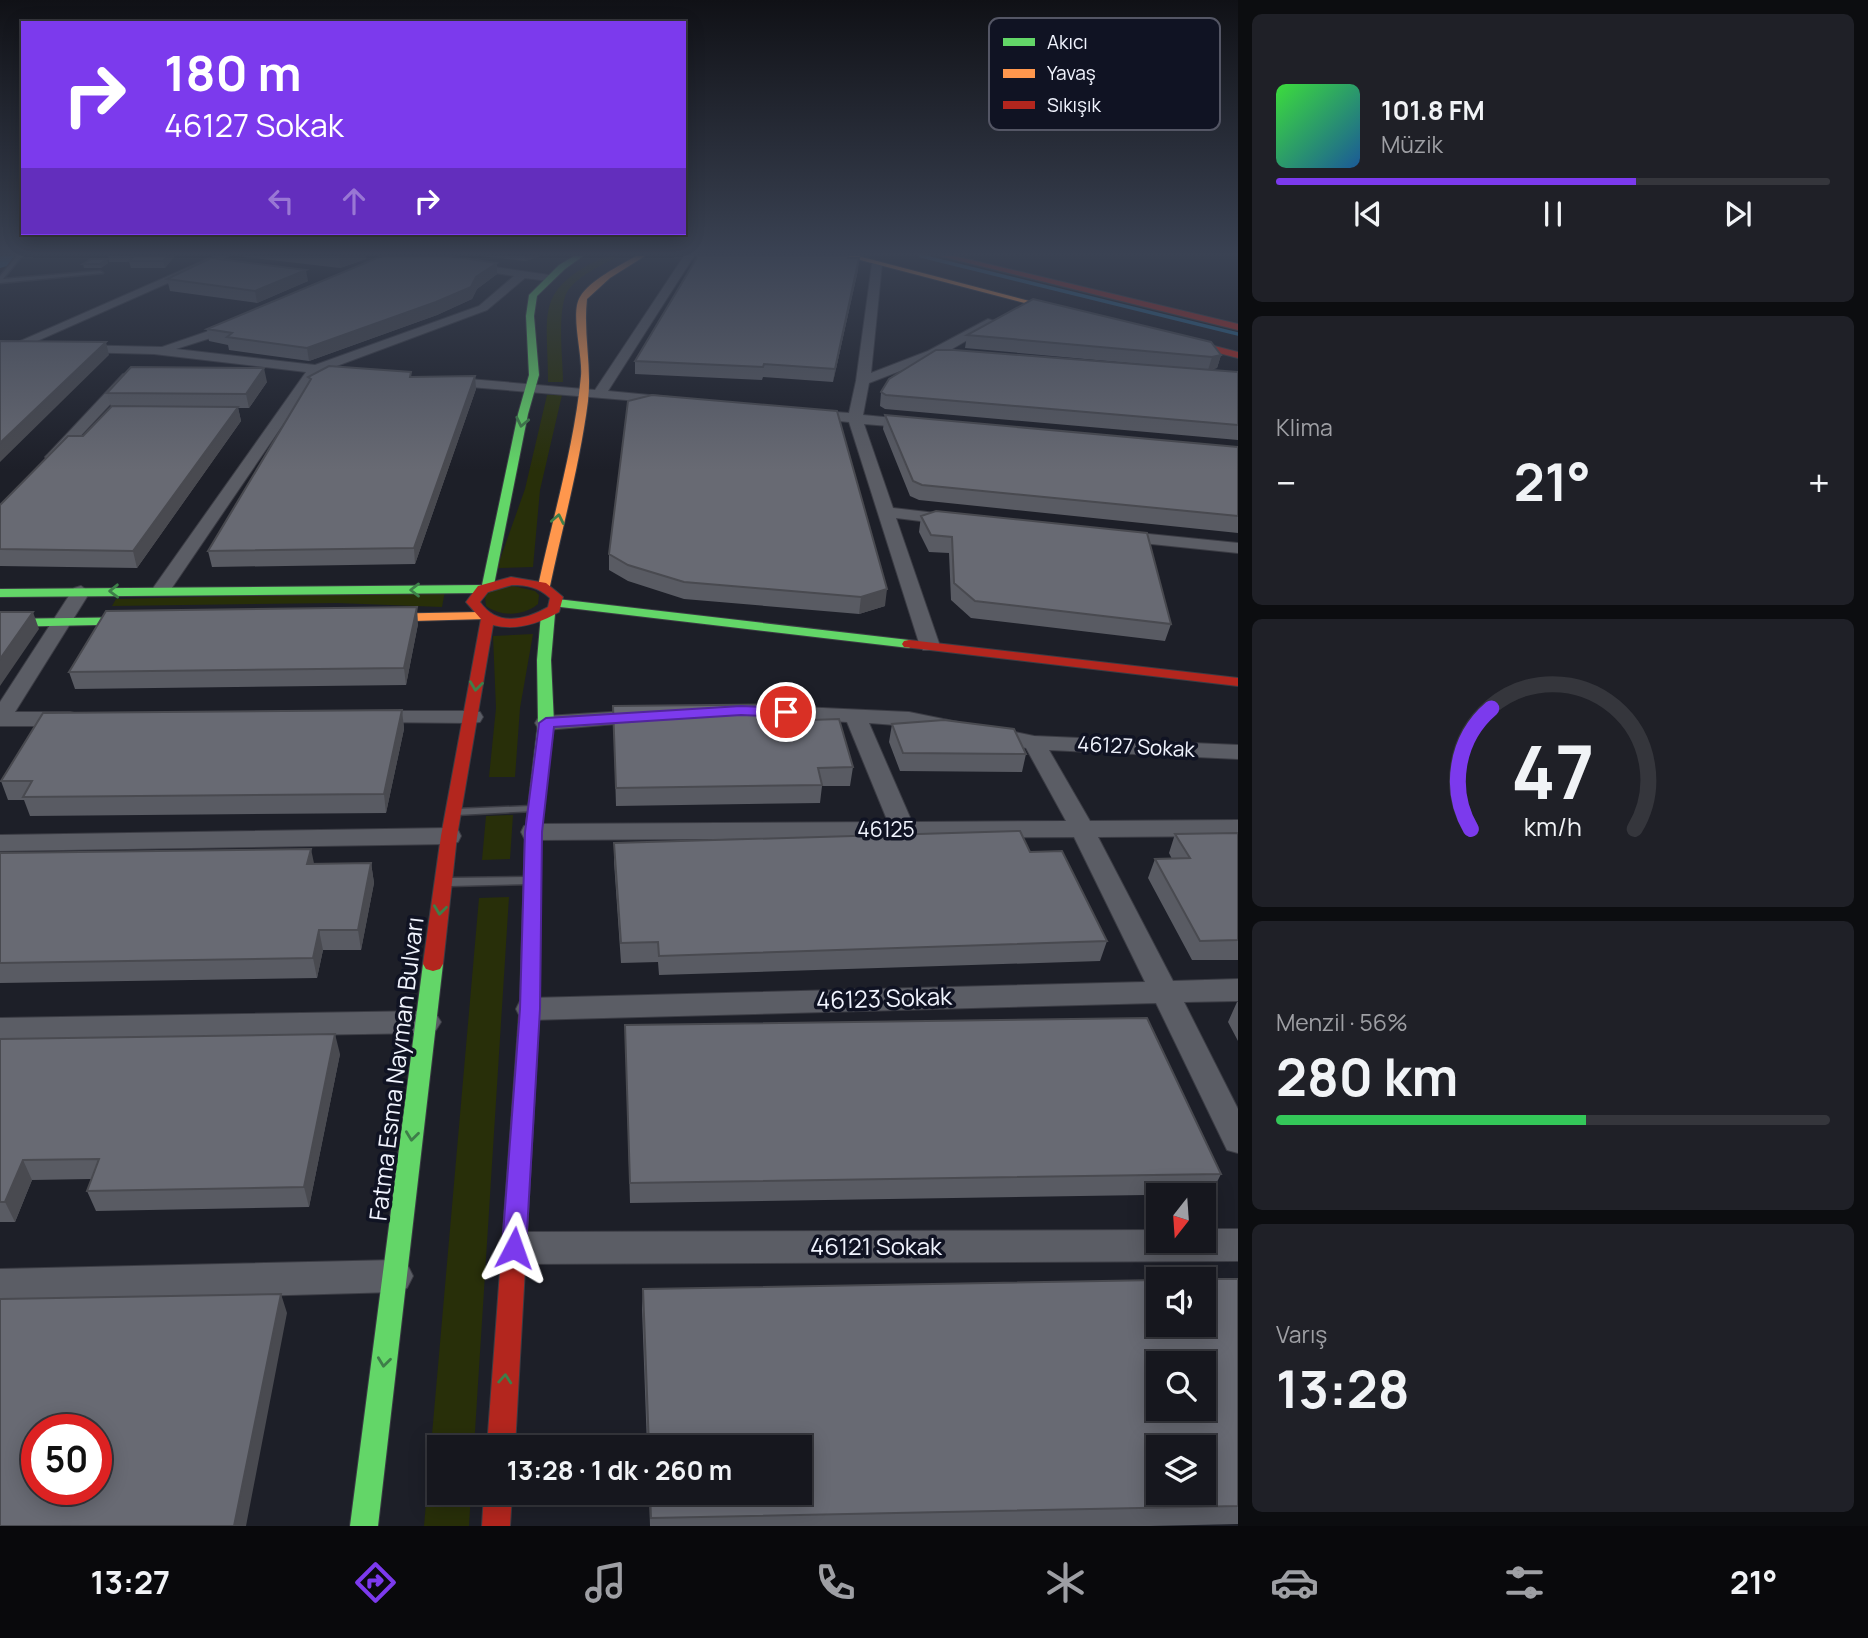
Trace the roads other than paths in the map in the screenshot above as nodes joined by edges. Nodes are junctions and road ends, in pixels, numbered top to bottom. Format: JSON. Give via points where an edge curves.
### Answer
{"nodes":[{"id":1,"x":59,"y":327,"type":"edge"},
{"id":2,"x":231,"y":327,"type":"edge"},
{"id":3,"x":433,"y":327,"type":"edge"},
{"id":4,"x":531,"y":327,"type":"edge"},
{"id":5,"x":582,"y":327,"type":"edge"},
{"id":6,"x":638,"y":327,"type":"edge"},
{"id":7,"x":869,"y":327,"type":"edge"},
{"id":8,"x":982,"y":327,"type":"edge"},
{"id":9,"x":1160,"y":335,"type":"edge"},
{"id":10,"x":0,"y":346,"type":"edge"},
{"id":11,"x":15,"y":346,"type":"junction"},
{"id":12,"x":933,"y":354,"type":"junction"},
{"id":13,"x":1238,"y":355,"type":"edge"},
{"id":14,"x":971,"y":358,"type":"edge"},
{"id":15,"x":144,"y":360,"type":"junction"},
{"id":16,"x":314,"y":370,"type":"junction"},
{"id":17,"x":368,"y":375,"type":"edge"},
{"id":18,"x":436,"y":380,"type":"edge"},
{"id":19,"x":863,"y":381,"type":"junction"},
{"id":20,"x":531,"y":387,"type":"junction"},
{"id":21,"x":591,"y":394,"type":"junction"},
{"id":22,"x":680,"y":402,"type":"edge"},
{"id":23,"x":788,"y":412,"type":"edge"},
{"id":24,"x":855,"y":419,"type":"junction"},
{"id":25,"x":924,"y":425,"type":"edge"},
{"id":26,"x":38,"y":472,"type":"edge"},
{"id":27,"x":886,"y":512,"type":"junction"},
{"id":28,"x":970,"y":522,"type":"edge"},
{"id":29,"x":1104,"y":535,"type":"edge"},
{"id":30,"x":1238,"y":548,"type":"edge"},
{"id":31,"x":544,"y":586,"type":"junction"},
{"id":32,"x":486,"y":588,"type":"junction"},
{"id":33,"x":160,"y":591,"type":"junction"},
{"id":34,"x":81,"y":592,"type":"junction"},
{"id":35,"x":0,"y":593,"type":"edge"},
{"id":36,"x":553,"y":608,"type":"junction"},
{"id":37,"x":484,"y":617,"type":"junction"},
{"id":38,"x":362,"y":618,"type":"edge"},
{"id":39,"x":157,"y":621,"type":"edge"},
{"id":40,"x":62,"y":622,"type":"junction"},
{"id":41,"x":0,"y":623,"type":"edge"},
{"id":42,"x":930,"y":646,"type":"junction"},
{"id":43,"x":1238,"y":682,"type":"edge"},
{"id":44,"x":753,"y":711,"type":"edge"},
{"id":45,"x":664,"y":715,"type":"edge"},
{"id":46,"x":855,"y":715,"type":"junction"},
{"id":47,"x":472,"y":717,"type":"junction"},
{"id":48,"x":347,"y":718,"type":"edge"},
{"id":49,"x":97,"y":719,"type":"edge"},
{"id":50,"x":546,"y":723,"type":"junction"},
{"id":51,"x":1034,"y":743,"type":"junction"},
{"id":52,"x":1238,"y":752,"type":"edge"},
{"id":53,"x":534,"y":821,"type":"junction"},
{"id":54,"x":451,"y":824,"type":"junction"},
{"id":55,"x":1238,"y":828,"type":"edge"},
{"id":56,"x":1084,"y":829,"type":"junction"},
{"id":57,"x":903,"y":830,"type":"junction"},
{"id":58,"x":0,"y":843,"type":"edge"},
{"id":59,"x":532,"y":881,"type":"junction"},
{"id":60,"x":443,"y":882,"type":"junction"},
{"id":61,"x":1238,"y":990,"type":"edge"},
{"id":62,"x":1162,"y":991,"type":"junction"},
{"id":63,"x":530,"y":1009,"type":"junction"},
{"id":64,"x":426,"y":1022,"type":"junction"},
{"id":65,"x":0,"y":1029,"type":"edge"},
{"id":66,"x":1238,"y":1140,"type":"edge"},
{"id":67,"x":1238,"y":1245,"type":"edge"},
{"id":68,"x":514,"y":1248,"type":"junction"},
{"id":69,"x":395,"y":1276,"type":"junction"},
{"id":70,"x":0,"y":1286,"type":"edge"},
{"id":71,"x":502,"y":1435,"type":"edge"},
{"id":72,"x":497,"y":1505,"type":"edge"},
{"id":73,"x":364,"y":1526,"type":"edge"},
{"id":74,"x":496,"y":1526,"type":"edge"}],
"edges":[{"from":1,"to":11,"type":"street"},
{"from":2,"to":15,"type":"street"},
{"from":3,"to":16,"type":"street"},
{"from":4,"to":20,"type":"street"},
{"from":5,"to":21,"type":"street"},
{"from":6,"to":21,"type":"street"},
{"from":7,"to":19,"type":"street"},
{"from":8,"to":12,"type":"street"},
{"from":9,"to":13,"type":"street"},
{"from":10,"to":11,"type":"street"},
{"from":11,"to":15,"type":"street"},
{"from":12,"to":14,"type":"street"},
{"from":12,"to":19,"type":"street"},
{"from":15,"to":16,"type":"street"},
{"from":15,"to":26,"type":"street"},
{"from":16,"to":17,"type":"street"},
{"from":16,"to":33,"type":"street"},
{"from":18,"to":20,"type":"street"},
{"from":19,"to":24,"type":"street"},
{"from":20,"to":21,"type":"street"},
{"from":20,"to":32,"type":"street","one_way":true},
{"from":21,"to":22,"type":"street"},
{"from":31,"to":21,"type":"street","one_way":true},
{"from":23,"to":24,"type":"street"},
{"from":24,"to":25,"type":"street"},
{"from":24,"to":27,"type":"street"},
{"from":27,"to":28,"type":"street"},
{"from":27,"to":42,"type":"street"},
{"from":29,"to":30,"type":"street"},
{"from":31,"to":32,"type":"street","via":[[523,581]]},
{"from":31,"to":36,"type":"street","via":[[556,597]]},
{"from":32,"to":33,"type":"street","one_way":true},
{"from":32,"to":37,"type":"street","name":"Fatma Esma Nayman Bulvarı","via":[[473,602]]},
{"from":33,"to":34,"type":"street","one_way":true},
{"from":34,"to":35,"type":"street"},
{"from":34,"to":40,"type":"street"},
{"from":36,"to":37,"type":"street","via":[[538,619],[512,623]]},
{"from":36,"to":42,"type":"street"},
{"from":36,"to":50,"type":"street","via":[[544,660]]},
{"from":37,"to":38,"type":"street"},
{"from":37,"to":47,"type":"street","name":"Fatma Esma Nayman Bulvarı","one_way":true},
{"from":39,"to":40,"type":"street"},
{"from":40,"to":41,"type":"street"},
{"from":40,"to":49,"type":"street","via":[[0,719]]},
{"from":42,"to":43,"type":"street"},
{"from":44,"to":46,"type":"street","name":"46127 Sokak"},
{"from":45,"to":50,"type":"street"},
{"from":46,"to":51,"type":"street","name":"46127 Sokak","via":[[909,719]]},
{"from":46,"to":57,"type":"street"},
{"from":47,"to":48,"type":"street"},
{"from":47,"to":54,"type":"street","name":"Fatma Esma Nayman Bulvarı"},
{"from":50,"to":53,"type":"street"},
{"from":51,"to":52,"type":"street","name":"46127 Sokak"},
{"from":51,"to":56,"type":"street","name":"46127 Sokak"},
{"from":53,"to":54,"type":"lane"},
{"from":53,"to":57,"type":"street","name":"46125"},
{"from":53,"to":59,"type":"street"},
{"from":54,"to":58,"type":"street"},
{"from":54,"to":60,"type":"street","name":"Fatma Esma Nayman Bulvarı"},
{"from":55,"to":56,"type":"street","name":"46125"},
{"from":56,"to":57,"type":"street","name":"46125"},
{"from":56,"to":62,"type":"street","name":"46127 Sokak"},
{"from":59,"to":60,"type":"lane"},
{"from":59,"to":63,"type":"street"},
{"from":60,"to":64,"type":"street","name":"Fatma Esma Nayman Bulvarı","one_way":true},
{"from":61,"to":62,"type":"street","name":"46123 Sokak"},
{"from":62,"to":63,"type":"street","name":"46123 Sokak"},
{"from":62,"to":66,"type":"street","name":"46127 Sokak"},
{"from":63,"to":68,"type":"street"},
{"from":64,"to":65,"type":"street"},
{"from":64,"to":69,"type":"street","name":"Fatma Esma Nayman Bulvarı","one_way":true},
{"from":67,"to":68,"type":"street","name":"46121 Sokak"},
{"from":71,"to":68,"type":"street","one_way":true},
{"from":69,"to":70,"type":"street"},
{"from":69,"to":73,"type":"street","name":"Fatma Esma Nayman Bulvarı","one_way":true},
{"from":72,"to":74,"type":"street"}]}
